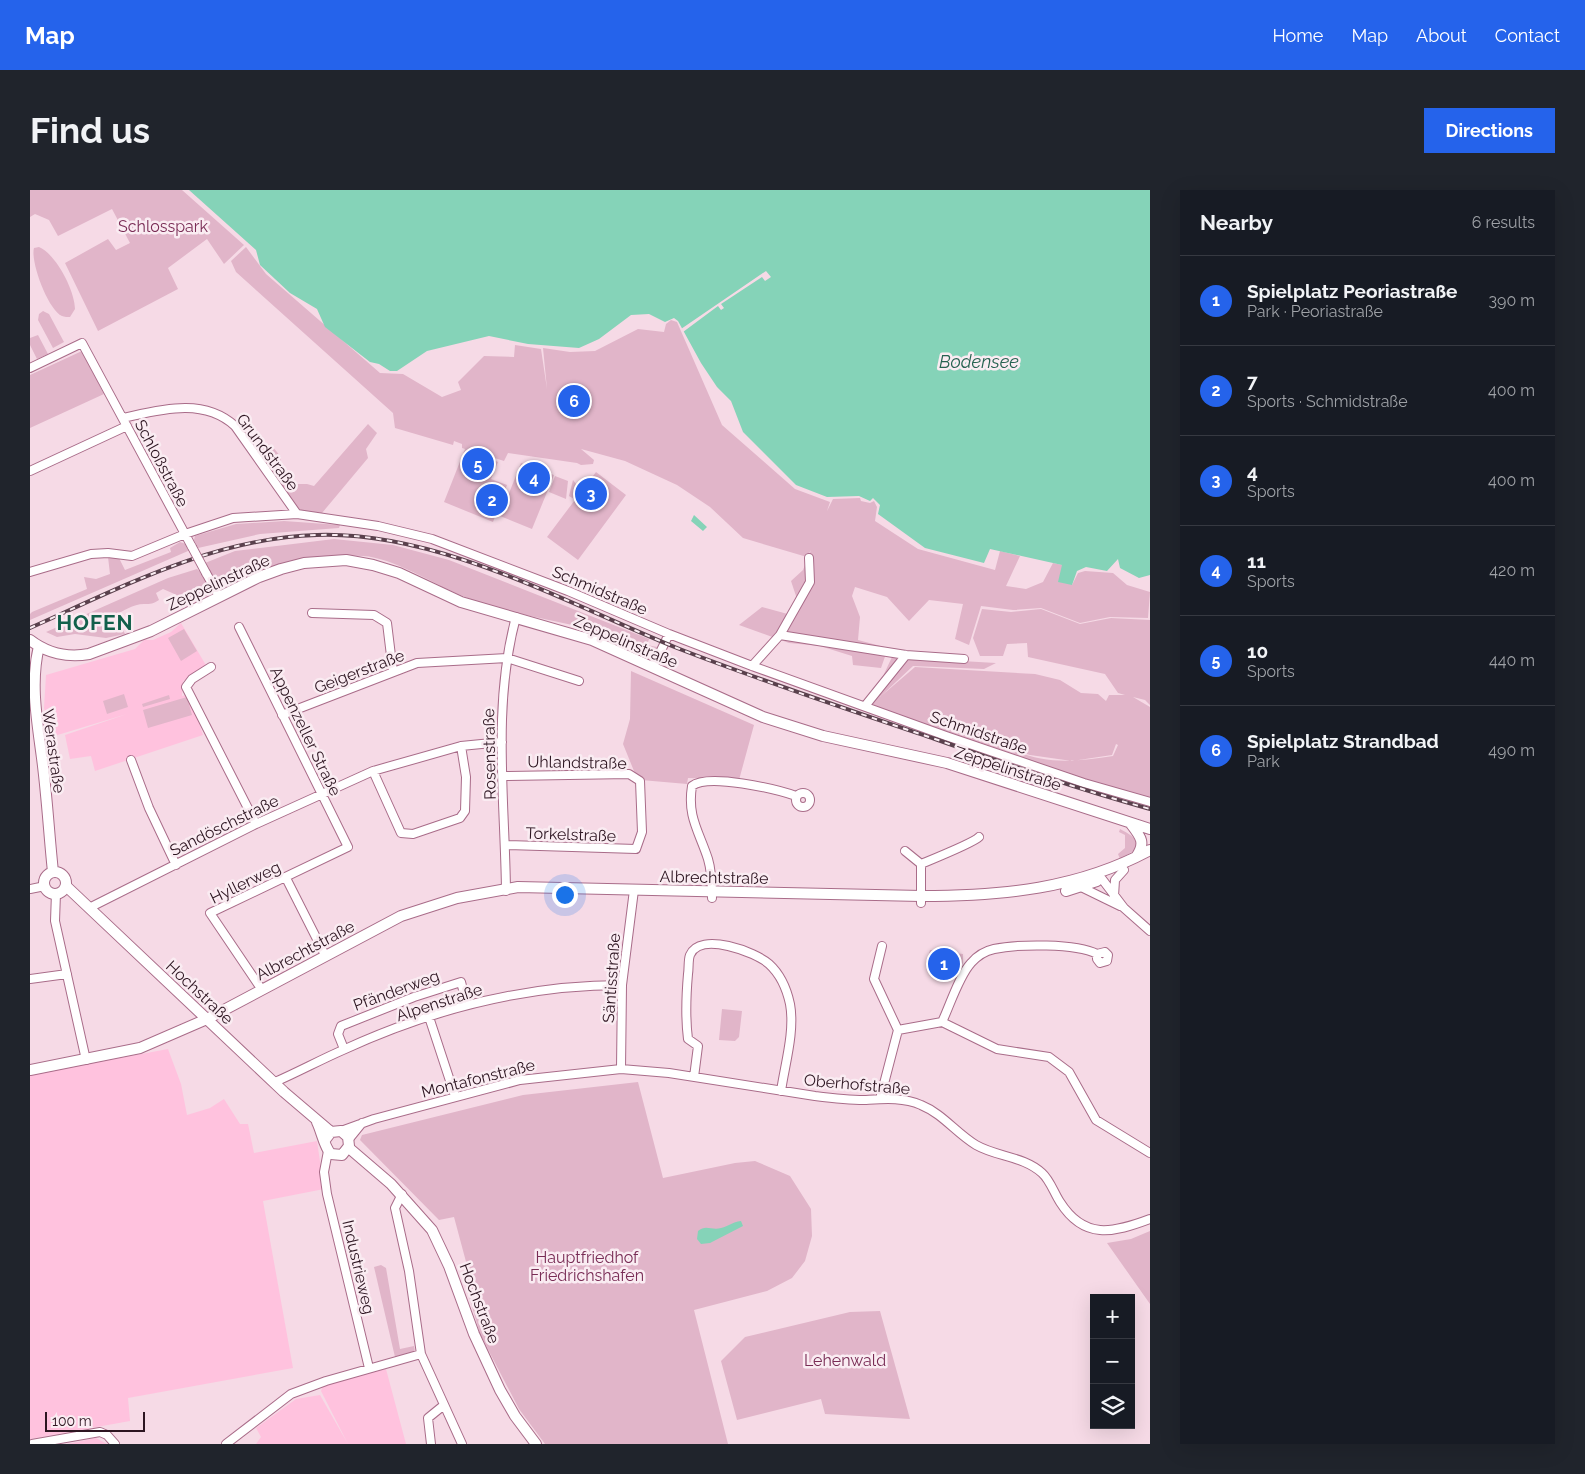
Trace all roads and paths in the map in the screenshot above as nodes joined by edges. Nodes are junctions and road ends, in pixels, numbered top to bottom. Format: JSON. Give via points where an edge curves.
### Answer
{"nodes":[{"id":1,"x":30,"y":368,"type":"edge"},
{"id":2,"x":123,"y":418,"type":"junction"},
{"id":3,"x":127,"y":426,"type":"junction"},
{"id":4,"x":30,"y":471,"type":"edge"},
{"id":5,"x":297,"y":514,"type":"junction"},
{"id":6,"x":185,"y":534,"type":"junction"},
{"id":7,"x":809,"y":558,"type":"dead end"},
{"id":8,"x":30,"y":572,"type":"edge"},
{"id":9,"x":219,"y":596,"type":"junction"},
{"id":10,"x":312,"y":613,"type":"dead end"},
{"id":11,"x":516,"y":618,"type":"junction"},
{"id":12,"x":239,"y":627,"type":"dead end"},
{"id":13,"x":669,"y":634,"type":"junction"},
{"id":14,"x":780,"y":635,"type":"junction"},
{"id":15,"x":34,"y":642,"type":"edge"},
{"id":16,"x":906,"y":655,"type":"junction"},
{"id":17,"x":507,"y":658,"type":"junction"},
{"id":18,"x":964,"y":659,"type":"dead end"},
{"id":19,"x":752,"y":666,"type":"junction"},
{"id":20,"x":211,"y":667,"type":"dead end"},
{"id":21,"x":653,"y":668,"type":"junction"},
{"id":22,"x":393,"y":672,"type":"junction"},
{"id":23,"x":579,"y":681,"type":"dead end"},
{"id":24,"x":865,"y":706,"type":"junction"},
{"id":25,"x":282,"y":716,"type":"junction"},
{"id":26,"x":502,"y":742,"type":"junction"},
{"id":27,"x":461,"y":746,"type":"junction"},
{"id":28,"x":131,"y":760,"type":"dead end"},
{"id":29,"x":373,"y":771,"type":"junction"},
{"id":30,"x":503,"y":776,"type":"junction"},
{"id":31,"x":321,"y":793,"type":"junction"},
{"id":32,"x":796,"y":796,"type":"dead end"},
{"id":33,"x":1150,"y":802,"type":"edge"},
{"id":34,"x":256,"y":824,"type":"junction"},
{"id":35,"x":1130,"y":824,"type":"junction"},
{"id":36,"x":1150,"y":829,"type":"edge"},
{"id":37,"x":979,"y":837,"type":"dead end"},
{"id":38,"x":505,"y":846,"type":"junction"},
{"id":39,"x":348,"y":847,"type":"joint"},
{"id":40,"x":636,"y":849,"type":"joint"},
{"id":41,"x":1150,"y":850,"type":"edge"},
{"id":42,"x":905,"y":851,"type":"dead end"},
{"id":43,"x":1136,"y":858,"type":"junction"},
{"id":44,"x":1150,"y":858,"type":"edge"},
{"id":45,"x":921,"y":864,"type":"junction"},
{"id":46,"x":176,"y":865,"type":"junction"},
{"id":47,"x":1124,"y":870,"type":"junction"},
{"id":48,"x":53,"y":872,"type":"junction"},
{"id":49,"x":1101,"y":876,"type":"junction"},
{"id":50,"x":286,"y":878,"type":"junction"},
{"id":51,"x":45,"y":886,"type":"junction"},
{"id":52,"x":66,"y":886,"type":"junction"},
{"id":53,"x":1081,"y":887,"type":"junction"},
{"id":54,"x":30,"y":889,"type":"edge"},
{"id":55,"x":506,"y":891,"type":"junction"},
{"id":56,"x":56,"y":893,"type":"junction"},
{"id":57,"x":633,"y":894,"type":"junction"},
{"id":58,"x":712,"y":895,"type":"junction"},
{"id":59,"x":1114,"y":896,"type":"junction"},
{"id":60,"x":1104,"y":898,"type":"junction"},
{"id":61,"x":921,"y":900,"type":"junction"},
{"id":62,"x":89,"y":908,"type":"junction"},
{"id":63,"x":1124,"y":908,"type":"junction"},
{"id":64,"x":1150,"y":931,"type":"edge"},
{"id":65,"x":882,"y":946,"type":"dead end"},
{"id":66,"x":1098,"y":954,"type":"dead end"},
{"id":67,"x":325,"y":955,"type":"junction"},
{"id":68,"x":67,"y":974,"type":"junction"},
{"id":69,"x":30,"y":979,"type":"edge"},
{"id":70,"x":622,"y":985,"type":"junction"},
{"id":71,"x":262,"y":990,"type":"junction"},
{"id":72,"x":467,"y":1005,"type":"junction"},
{"id":73,"x":429,"y":1017,"type":"junction"},
{"id":74,"x":207,"y":1019,"type":"junction"},
{"id":75,"x":942,"y":1022,"type":"junction"},
{"id":76,"x":898,"y":1030,"type":"junction"},
{"id":77,"x":344,"y":1049,"type":"junction"},
{"id":78,"x":86,"y":1057,"type":"junction"},
{"id":79,"x":30,"y":1067,"type":"edge"},
{"id":80,"x":621,"y":1069,"type":"junction"},
{"id":81,"x":694,"y":1077,"type":"junction"},
{"id":82,"x":274,"y":1082,"type":"junction"},
{"id":83,"x":781,"y":1091,"type":"junction"},
{"id":84,"x":455,"y":1096,"type":"junction"},
{"id":85,"x":880,"y":1099,"type":"junction"},
{"id":86,"x":362,"y":1123,"type":"junction"},
{"id":87,"x":332,"y":1134,"type":"junction"},
{"id":88,"x":341,"y":1150,"type":"junction"},
{"id":89,"x":1150,"y":1153,"type":"edge"},
{"id":90,"x":402,"y":1194,"type":"junction"},
{"id":91,"x":1150,"y":1219,"type":"edge"},
{"id":92,"x":421,"y":1354,"type":"junction"},
{"id":93,"x":369,"y":1368,"type":"junction"},
{"id":94,"x":444,"y":1405,"type":"junction"},
{"id":95,"x":32,"y":1444,"type":"edge"},
{"id":96,"x":115,"y":1444,"type":"edge"},
{"id":97,"x":226,"y":1444,"type":"edge"},
{"id":98,"x":431,"y":1444,"type":"edge"},
{"id":99,"x":462,"y":1444,"type":"edge"},
{"id":100,"x":536,"y":1444,"type":"edge"}],
"edges":[{"from":1,"to":2,"type":"street","name":"Schloßstraße","via":[[82,343]]},
{"from":2,"to":3,"type":"street","name":"Schloßstraße"},
{"from":2,"to":5,"type":"street","name":"Grundstraße","via":[[175,407],[227,418]]},
{"from":3,"to":4,"type":"street"},
{"from":3,"to":6,"type":"street","name":"Schloßstraße"},
{"from":5,"to":6,"type":"street","name":"Schmidstraße","via":[[233,518]]},
{"from":5,"to":13,"type":"street","name":"Schmidstraße","via":[[432,538],[568,590]]},
{"from":6,"to":8,"type":"street","name":"Schmidstraße","via":[[132,556],[91,554]]},
{"from":6,"to":9,"type":"street","name":"Schloßstraße","bridge":true},
{"from":7,"to":14,"type":"street","via":[[810,582]]},
{"from":9,"to":11,"type":"main road","name":"Zeppelinstraße","via":[[281,569],[304,563],[346,560],[399,573],[461,602]]},
{"from":9,"to":15,"type":"main road","name":"Zeppelinstraße","via":[[151,631],[88,654],[61,654]]},
{"from":10,"to":22,"type":"street","via":[[374,614],[387,622]]},
{"from":11,"to":17,"type":"street","name":"Rosenstraße"},
{"from":11,"to":21,"type":"main road","name":"Zeppelinstraße","via":[[592,640]]},
{"from":12,"to":25,"type":"street","name":"Appenzeller Straße"},
{"from":13,"to":19,"type":"street","name":"Schmidstraße"},
{"from":13,"to":21,"type":"street"},
{"from":14,"to":16,"type":"street"},
{"from":14,"to":19,"type":"street"},
{"from":15,"to":48,"type":"main road","name":"Werastraße","via":[[30,695],[42,758]]},
{"from":16,"to":18,"type":"street"},
{"from":16,"to":24,"type":"street"},
{"from":17,"to":22,"type":"street","name":"Geigerstraße","via":[[417,663]]},
{"from":17,"to":23,"type":"street"},
{"from":17,"to":26,"type":"street","name":"Rosenstraße"},
{"from":19,"to":24,"type":"street","name":"Schmidstraße"},
{"from":20,"to":34,"type":"street","via":[[186,687]]},
{"from":21,"to":35,"type":"main road","name":"Zeppelinstraße","via":[[793,727],[947,763]]},
{"from":22,"to":25,"type":"street","name":"Geigerstraße"},
{"from":24,"to":33,"type":"street","name":"Schmidstraße","via":[[1059,775]]},
{"from":25,"to":31,"type":"street","name":"Appenzeller Straße"},
{"from":26,"to":27,"type":"street","name":"Sandöschstraße"},
{"from":26,"to":30,"type":"street","name":"Rosenstraße"},
{"from":27,"to":29,"type":"street","name":"Sandöschstraße"},
{"from":27,"to":29,"type":"street","via":[[466,777],[465,811],[460,818],[412,834],[401,832]]},
{"from":28,"to":46,"type":"street"},
{"from":29,"to":31,"type":"street","name":"Sandöschstraße"},
{"from":30,"to":38,"type":"street","name":"Rosenstraße"},
{"from":30,"to":40,"type":"street","name":"Uhlandstraße","via":[[620,774],[635,777],[640,781],[642,832]]},
{"from":31,"to":34,"type":"street","name":"Sandöschstraße"},
{"from":31,"to":39,"type":"street","name":"Appenzeller Straße"},
{"from":32,"to":58,"type":"street","via":[[730,782],[696,782],[692,786],[692,820],[711,871]]},
{"from":34,"to":46,"type":"street","name":"Sandöschstraße"},
{"from":35,"to":36,"type":"main road","name":"Zeppelinstraße"},
{"from":35,"to":43,"type":"main road","via":[[1142,841],[1143,848]]},
{"from":37,"to":45,"type":"street"},
{"from":38,"to":40,"type":"street","name":"Torkelstraße"},
{"from":38,"to":55,"type":"street","name":"Rosenstraße"},
{"from":39,"to":50,"type":"street","name":"Hyllerweg"},
{"from":41,"to":43,"type":"main road","name":"Albrechtstraße"},
{"from":42,"to":45,"type":"street"},
{"from":43,"to":49,"type":"main road","name":"Albrechtstraße"},
{"from":44,"to":47,"type":"main road","name":"Albrechtstraße"},
{"from":45,"to":61,"type":"street"},
{"from":46,"to":62,"type":"street","name":"Sandöschstraße"},
{"from":47,"to":49,"type":"main road","name":"Albrechtstraße"},
{"from":47,"to":59,"type":"street","via":[[1115,880]]},
{"from":48,"to":51,"type":"main road","via":[[46,877]]},
{"from":48,"to":52,"type":"main road","via":[[63,876]]},
{"from":49,"to":53,"type":"main road","name":"Albrechtstraße"},
{"from":49,"to":59,"type":"street"},
{"from":49,"to":60,"type":"street","via":[[1100,888]]},
{"from":49,"to":61,"type":"main road","name":"Albrechtstraße","via":[[1020,892]]},
{"from":50,"to":67,"type":"street"},
{"from":50,"to":71,"type":"street","name":"Hyllerweg","via":[[210,913]]},
{"from":51,"to":54,"type":"street"},
{"from":51,"to":56,"type":"main road"},
{"from":52,"to":56,"type":"main road"},
{"from":52,"to":62,"type":"main road","name":"Hochstraße"},
{"from":53,"to":60,"type":"street"},
{"from":53,"to":61,"type":"main road","name":"Albrechtstraße","via":[[1016,899]]},
{"from":55,"to":57,"type":"main road","name":"Albrechtstraße"},
{"from":55,"to":67,"type":"main road","name":"Albrechtstraße","via":[[457,898],[419,909]]},
{"from":56,"to":68,"type":"street","via":[[55,921]]},
{"from":57,"to":58,"type":"main road","name":"Albrechtstraße"},
{"from":57,"to":70,"type":"street","name":"Säntisstraße"},
{"from":58,"to":61,"type":"main road","name":"Albrechtstraße"},
{"from":59,"to":63,"type":"street"},
{"from":60,"to":63,"type":"street"},
{"from":62,"to":74,"type":"main road","name":"Hochstraße"},
{"from":63,"to":64,"type":"street"},
{"from":65,"to":76,"type":"street","via":[[874,979]]},
{"from":66,"to":75,"type":"street","via":[[1090,950],[1035,946],[993,949],[981,954],[970,964]]},
{"from":67,"to":71,"type":"main road","name":"Albrechtstraße"},
{"from":68,"to":69,"type":"street"},
{"from":68,"to":78,"type":"street"},
{"from":70,"to":72,"type":"street","name":"Alpenstraße","via":[[538,990]]},
{"from":70,"to":80,"type":"street","name":"Säntisstraße"},
{"from":71,"to":74,"type":"main road","name":"Albrechtstraße"},
{"from":72,"to":73,"type":"street","name":"Alpenstraße"},
{"from":72,"to":77,"type":"street","name":"Pfänderweg","via":[[461,982],[414,996],[341,1026],[338,1034]]},
{"from":73,"to":77,"type":"street","name":"Alpenstraße"},
{"from":73,"to":84,"type":"street"},
{"from":74,"to":78,"type":"main road","name":"Albrechtstraße","via":[[154,1041],[148,1039]]},
{"from":74,"to":82,"type":"main road","name":"Hochstraße"},
{"from":75,"to":76,"type":"street"},
{"from":75,"to":89,"type":"street","via":[[997,1049],[1049,1056],[1062,1064],[1096,1120]]},
{"from":76,"to":85,"type":"street"},
{"from":77,"to":82,"type":"street","name":"Alpenstraße"},
{"from":78,"to":79,"type":"main road","name":"Albrechtstraße"},
{"from":80,"to":81,"type":"street","name":"Montafonstraße"},
{"from":80,"to":84,"type":"street","name":"Montafonstraße","via":[[520,1080]]},
{"from":81,"to":83,"type":"street","name":"Montafonstraße"},
{"from":81,"to":83,"type":"street","via":[[698,1046],[688,1039],[685,1012],[690,955],[696,948],[707,944],[731,946],[769,963],[785,986],[791,1013]]},
{"from":82,"to":87,"type":"main road","name":"Hochstraße"},
{"from":83,"to":85,"type":"street","name":"Oberhofstraße","via":[[838,1099]]},
{"from":84,"to":86,"type":"street","name":"Montafonstraße"},
{"from":85,"to":91,"type":"street","name":"Oberhofstraße","via":[[918,1104],[940,1114],[977,1145],[1026,1162],[1043,1174],[1068,1214],[1082,1226],[1105,1231]]},
{"from":86,"to":87,"type":"street","name":"Montafonstraße"},
{"from":86,"to":88,"type":"street"},
{"from":87,"to":88,"type":"main road","name":"Hochstraße"},
{"from":87,"to":88,"type":"main road"},
{"from":88,"to":90,"type":"main road","name":"Hochstraße","via":[[363,1162]]},
{"from":88,"to":93,"type":"street","name":"Industrieweg","via":[[324,1172]]},
{"from":90,"to":92,"type":"street","via":[[395,1208],[409,1271]]},
{"from":90,"to":100,"type":"main road","name":"Hochstraße","via":[[432,1230],[500,1390]]},
{"from":92,"to":93,"type":"street"},
{"from":92,"to":94,"type":"street"},
{"from":93,"to":97,"type":"street","via":[[291,1394]]},
{"from":94,"to":98,"type":"street","via":[[428,1418]]},
{"from":94,"to":99,"type":"street"},
{"from":95,"to":96,"type":"street","via":[[100,1432],[108,1435]]}]}
